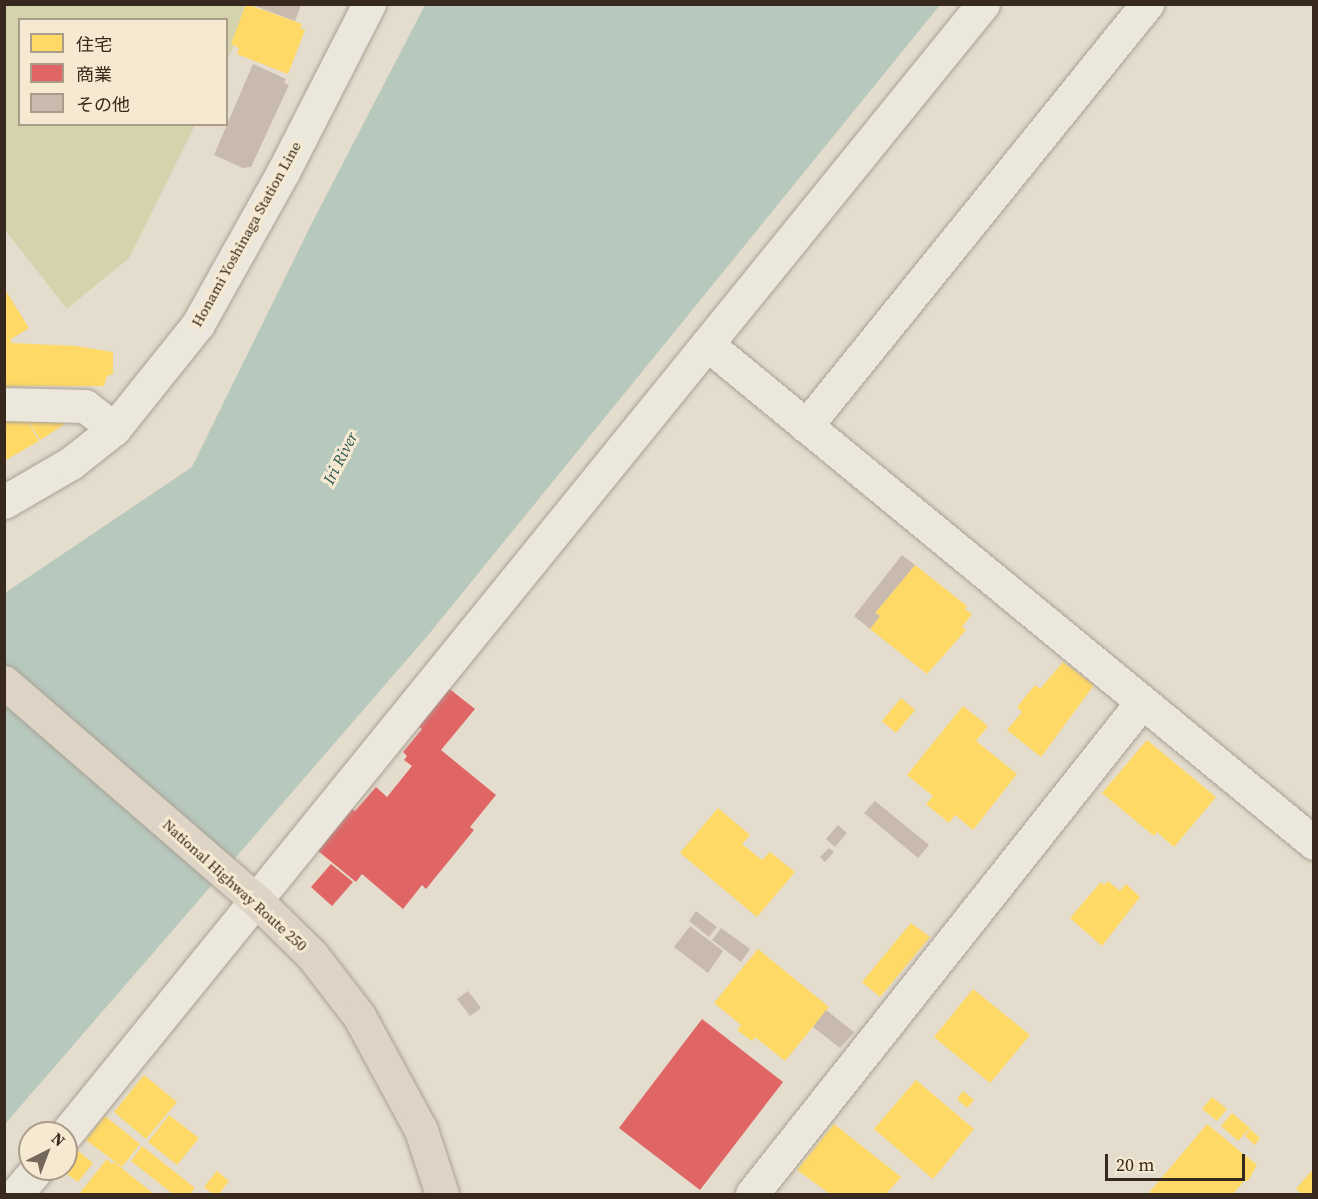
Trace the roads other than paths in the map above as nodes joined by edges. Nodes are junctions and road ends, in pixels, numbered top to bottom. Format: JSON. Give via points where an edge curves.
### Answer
{"nodes":[{"id":1,"x":369,"y":4,"type":"edge"},
{"id":2,"x":983,"y":4,"type":"edge"},
{"id":3,"x":1147,"y":4,"type":"edge"},
{"id":4,"x":707,"y":344,"type":"junction"},
{"id":5,"x":4,"y":404,"type":"edge"},
{"id":6,"x":806,"y":426,"type":"junction"},
{"id":7,"x":114,"y":429,"type":"junction"},
{"id":8,"x":4,"y":502,"type":"edge"},
{"id":9,"x":4,"y":682,"type":"edge"},
{"id":10,"x":1142,"y":702,"type":"junction"},
{"id":11,"x":1314,"y":843,"type":"edge"},
{"id":12,"x":257,"y":901,"type":"junction"},
{"id":13,"x":77,"y":1121,"type":"edge"},
{"id":14,"x":27,"y":1181,"type":"edge"},
{"id":15,"x":16,"y":1194,"type":"edge"},
{"id":16,"x":442,"y":1194,"type":"edge"},
{"id":17,"x":752,"y":1194,"type":"edge"}],
"edges":[{"from":1,"to":7,"type":"street","name":"Honami Yoshinaga Station Line","via":[[198,324]]},
{"from":2,"to":4,"type":"street"},
{"from":3,"to":6,"type":"street"},
{"from":4,"to":6,"type":"street"},
{"from":4,"to":12,"type":"street"},
{"from":5,"to":7,"type":"street","via":[[85,405]]},
{"from":6,"to":10,"type":"street"},
{"from":7,"to":8,"type":"street","name":"Honami Yoshinaga Station Line","via":[[71,463]]},
{"from":9,"to":12,"type":"highway","name":"National Highway Route 250"},
{"from":10,"to":11,"type":"street"},
{"from":10,"to":17,"type":"street"},
{"from":12,"to":13,"type":"street"},
{"from":12,"to":16,"type":"highway","name":"National Highway Route 250","via":[[312,955],[359,1016],[421,1130]]},
{"from":14,"to":15,"type":"street"}]}
